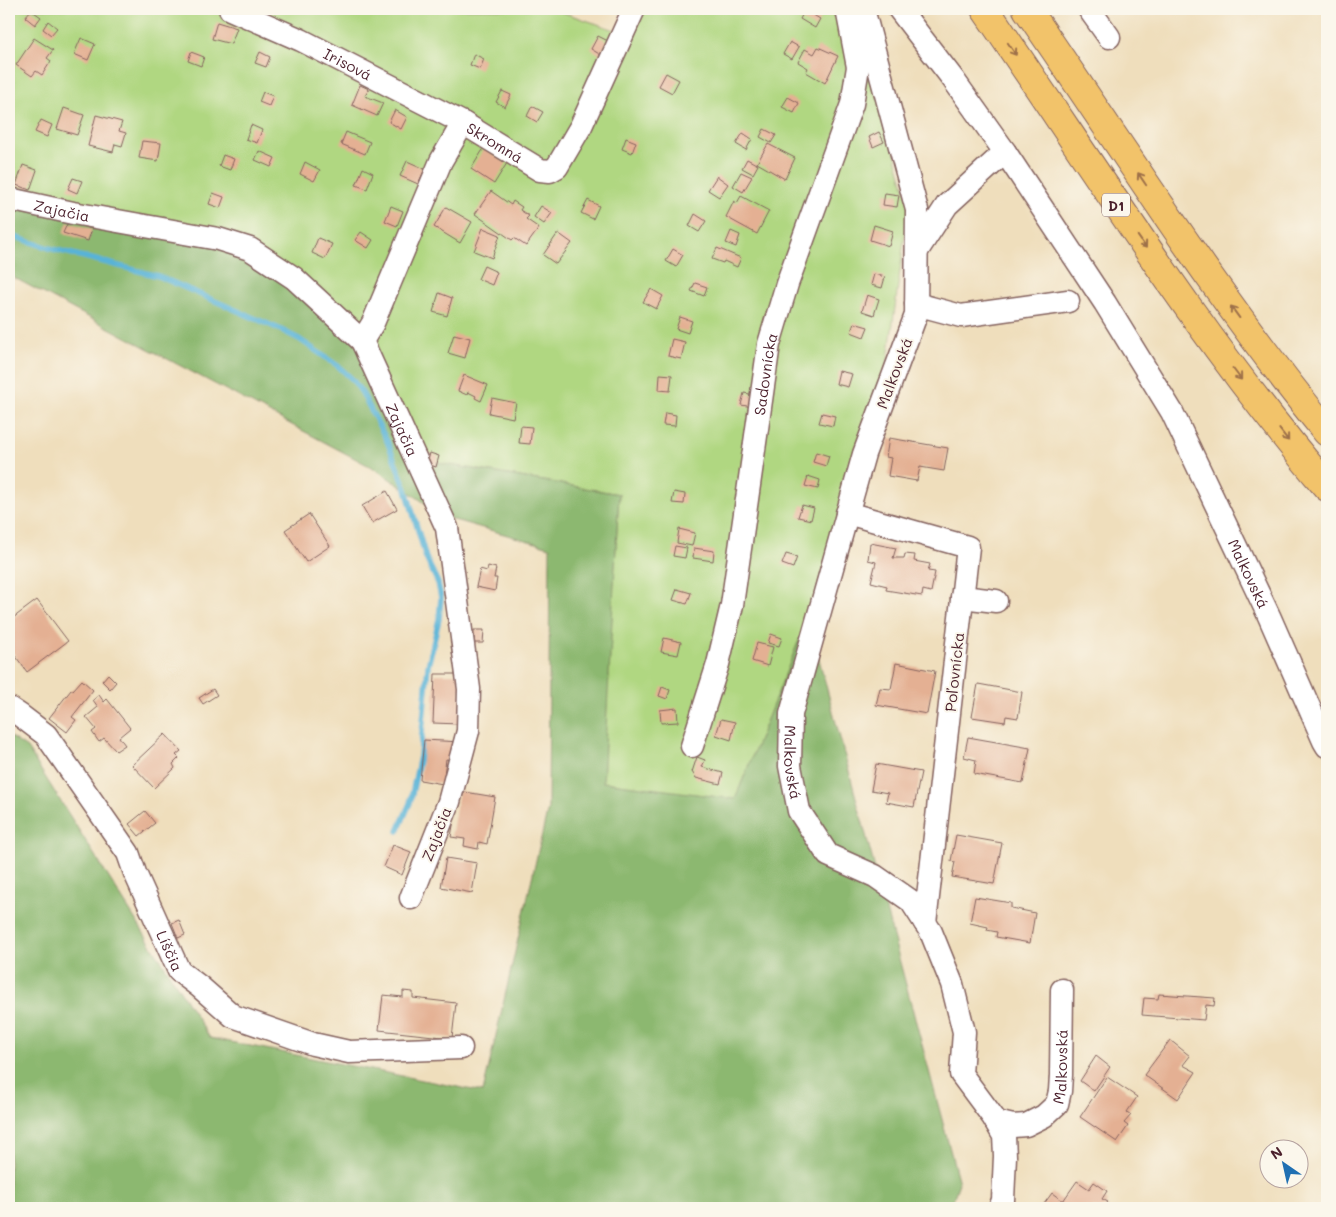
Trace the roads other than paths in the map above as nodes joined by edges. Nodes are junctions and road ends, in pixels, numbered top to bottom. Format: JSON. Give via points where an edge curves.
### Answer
{"nodes":[{"id":1,"x":230,"y":9,"type":"edge"},
{"id":2,"x":634,"y":9,"type":"edge"},
{"id":3,"x":847,"y":9,"type":"edge"},
{"id":4,"x":863,"y":9,"type":"edge"},
{"id":5,"x":899,"y":9,"type":"edge"},
{"id":6,"x":984,"y":9,"type":"edge"},
{"id":7,"x":1027,"y":9,"type":"edge"},
{"id":8,"x":1089,"y":9,"type":"edge"},
{"id":9,"x":1109,"y":37,"type":"dead end"},
{"id":10,"x":463,"y":123,"type":"junction"},
{"id":11,"x":1005,"y":152,"type":"junction"},
{"id":12,"x":9,"y":199,"type":"edge"},
{"id":13,"x":917,"y":252,"type":"junction"},
{"id":14,"x":1068,"y":301,"type":"dead end"},
{"id":15,"x":916,"y":304,"type":"junction"},
{"id":16,"x":362,"y":341,"type":"junction"},
{"id":17,"x":1327,"y":432,"type":"edge"},
{"id":18,"x":1327,"y":487,"type":"edge"},
{"id":19,"x":847,"y":513,"type":"junction"},
{"id":20,"x":962,"y":597,"type":"junction"},
{"id":21,"x":996,"y":601,"type":"dead end"},
{"id":22,"x":9,"y":708,"type":"edge"},
{"id":23,"x":692,"y":746,"type":"dead end"},
{"id":24,"x":1327,"y":746,"type":"edge"},
{"id":25,"x":411,"y":898,"type":"dead end"},
{"id":26,"x":925,"y":923,"type":"junction"},
{"id":27,"x":1062,"y":990,"type":"dead end"},
{"id":28,"x":461,"y":1048,"type":"dead end"},
{"id":29,"x":996,"y":1122,"type":"junction"},
{"id":30,"x":1000,"y":1208,"type":"edge"}],
"edges":[{"from":1,"to":10,"type":"street","name":"Irisová","via":[[302,40]]},
{"from":2,"to":10,"type":"street","name":"Skromná","via":[[558,167],[550,171],[540,170]]},
{"from":3,"to":23,"type":"street","name":"Sadovnícka","via":[[858,67],[852,104],[787,284],[769,344],[732,605],[718,664]]},
{"from":4,"to":13,"type":"street","name":"Malkovská","via":[[917,210]]},
{"from":5,"to":11,"type":"street","name":"Malkovská"},
{"from":6,"to":18,"type":"highway","number":"D1","one_way":true,"via":[[1192,314]]},
{"from":17,"to":7,"type":"highway","number":"D1","one_way":true,"via":[[1216,287]]},
{"from":8,"to":9,"type":"street"},
{"from":10,"to":16,"type":"street","name":"Skromná","via":[[441,161],[373,323]]},
{"from":11,"to":13,"type":"street","via":[[947,205]]},
{"from":11,"to":24,"type":"street","name":"Malkovská","via":[[1105,303],[1172,412]]},
{"from":12,"to":16,"type":"street","name":"Zajačia","via":[[218,239],[250,250],[294,278]]},
{"from":13,"to":15,"type":"street","name":"Malkovská"},
{"from":14,"to":15,"type":"street","via":[[961,316]]},
{"from":15,"to":19,"type":"street","name":"Malkovská","via":[[916,315],[864,454]]},
{"from":16,"to":25,"type":"street","name":"Zajačia","via":[[447,528],[469,689],[468,731],[449,802]]},
{"from":19,"to":20,"type":"street","name":"Poľovnícka","via":[[968,547]]},
{"from":19,"to":26,"type":"street","name":"Malkovská","via":[[791,714],[790,766],[799,811],[828,855],[890,886],[911,901]]},
{"from":20,"to":21,"type":"street"},
{"from":20,"to":26,"type":"street","name":"Poľovnícka"},
{"from":22,"to":28,"type":"street","name":"Líščia","via":[[46,735],[128,853],[179,971],[233,1016],[313,1044],[349,1052]]},
{"from":26,"to":29,"type":"street","name":"Malkovská","via":[[952,984],[964,1032],[961,1074]]},
{"from":27,"to":29,"type":"street","name":"Malkovská","via":[[1057,1104],[1044,1116],[1026,1125]]},
{"from":29,"to":30,"type":"street","name":"Malkovská","via":[[1004,1136],[1005,1156]]}]}
